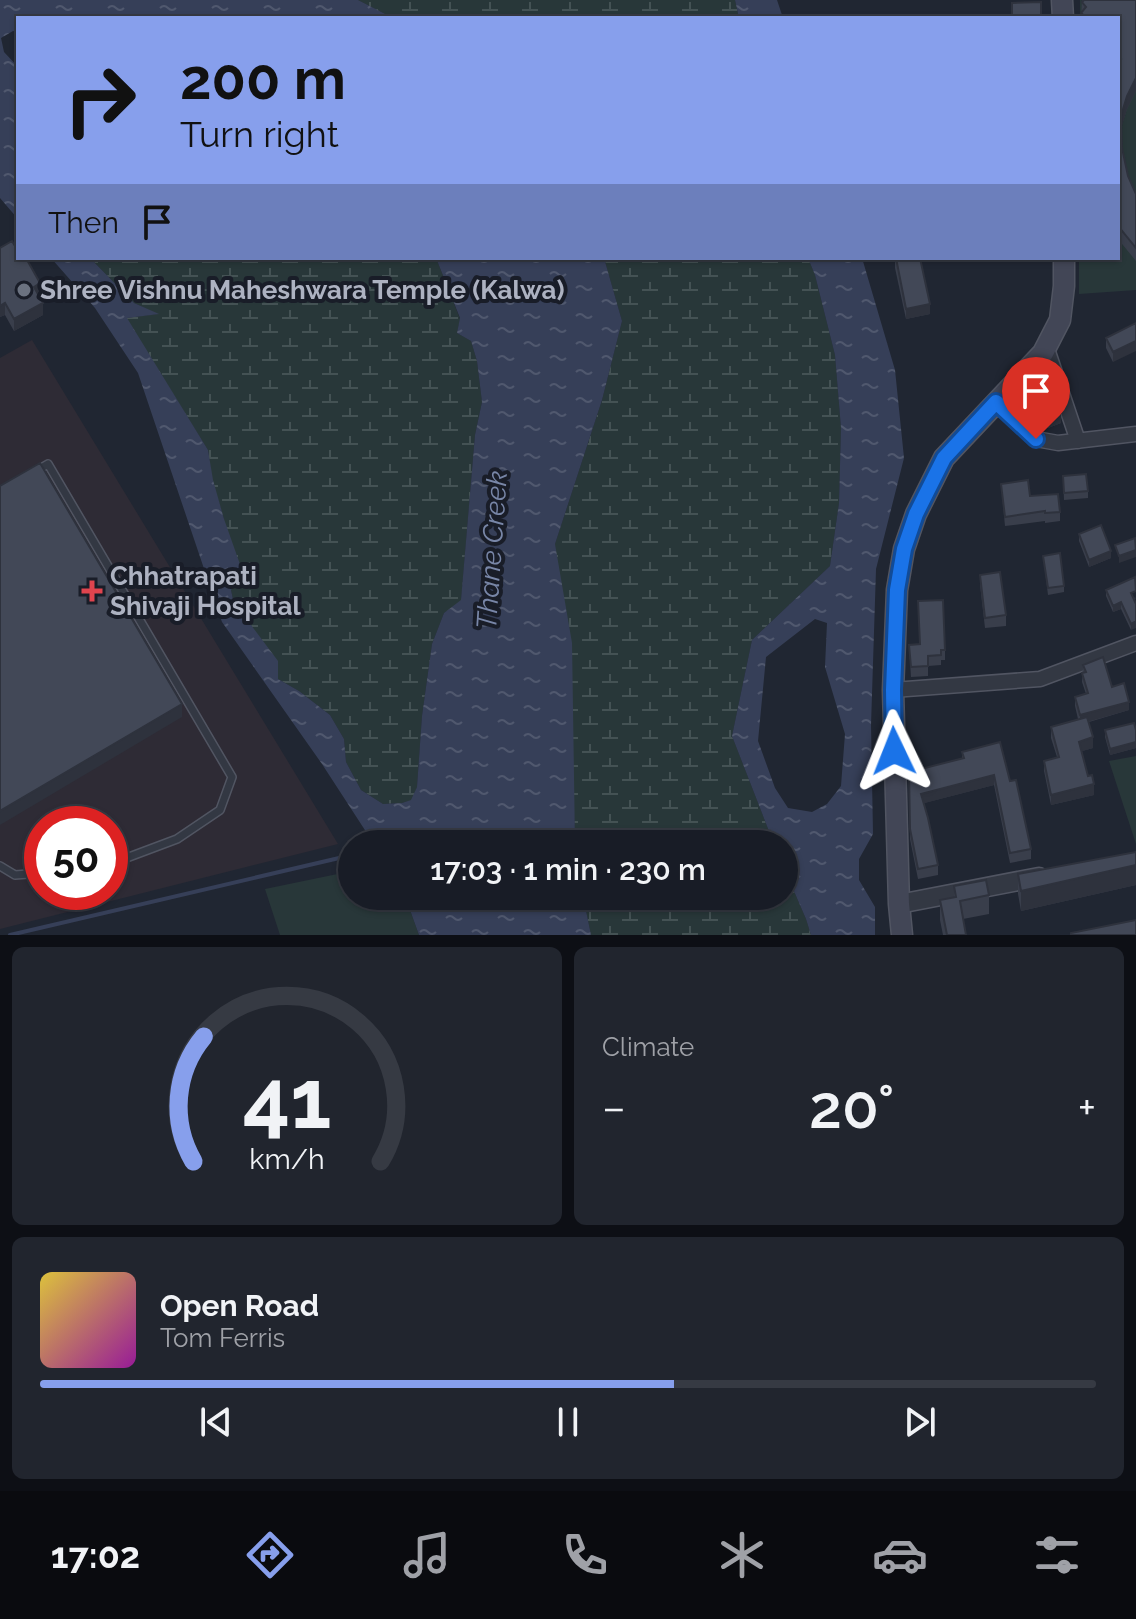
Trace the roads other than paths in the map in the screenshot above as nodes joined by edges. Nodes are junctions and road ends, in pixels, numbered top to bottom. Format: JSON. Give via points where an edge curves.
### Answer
{"nodes":[{"id":1,"x":1064,"y":260,"type":"edge"},
{"id":2,"x":1046,"y":346,"type":"junction"},
{"id":3,"x":996,"y":402,"type":"junction"},
{"id":4,"x":1136,"y":434,"type":"edge"},
{"id":5,"x":1078,"y":441,"type":"junction"},
{"id":6,"x":24,"y":479,"type":"edge"},
{"id":7,"x":1136,"y":643,"type":"edge"},
{"id":8,"x":893,"y":690,"type":"junction"},
{"id":9,"x":128,"y":857,"type":"edge"},
{"id":10,"x":0,"y":866,"type":"edge"},
{"id":11,"x":1062,"y":873,"type":"edge"},
{"id":12,"x":24,"y":874,"type":"edge"},
{"id":13,"x":899,"y":904,"type":"junction"},
{"id":14,"x":902,"y":933,"type":"edge"}],
"edges":[{"from":1,"to":2,"type":"main road","via":[[1060,320]]},
{"from":2,"to":3,"type":"main road"},
{"from":2,"to":5,"type":"street"},
{"from":3,"to":5,"type":"street","via":[[1036,439]]},
{"from":3,"to":8,"type":"main road","via":[[944,458],[916,514],[897,590]]},
{"from":4,"to":5,"type":"street"},
{"from":6,"to":9,"type":"lane","via":[[48,464],[232,777],[220,810],[177,839]]},
{"from":7,"to":8,"type":"street","via":[[1040,679],[1015,674]]},
{"from":8,"to":13,"type":"main road"},
{"from":10,"to":12,"type":"lane"},
{"from":11,"to":13,"type":"street"},
{"from":13,"to":14,"type":"main road"}]}
